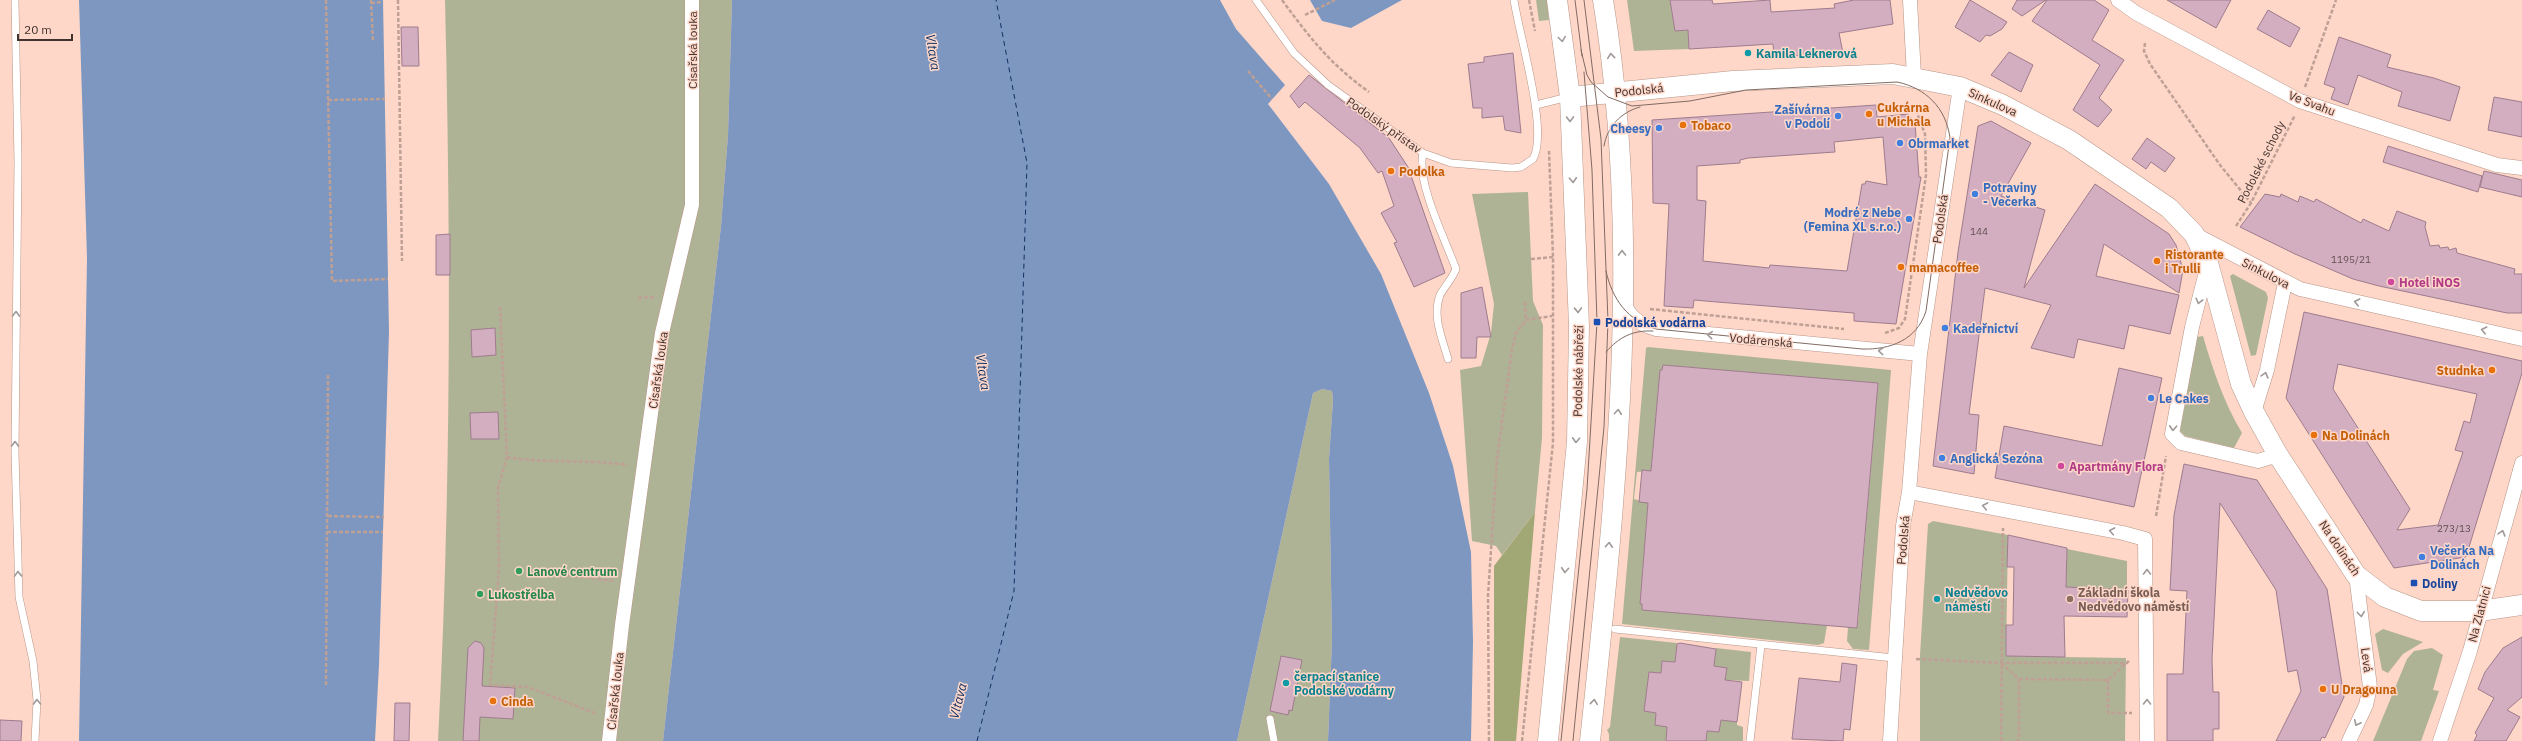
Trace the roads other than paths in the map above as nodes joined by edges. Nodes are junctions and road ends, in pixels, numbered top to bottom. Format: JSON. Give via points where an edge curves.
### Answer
{"nodes":[{"id":1,"x":15,"y":0,"type":"edge"},
{"id":2,"x":692,"y":0,"type":"edge"},
{"id":3,"x":1256,"y":0,"type":"edge"},
{"id":4,"x":1514,"y":0,"type":"edge"},
{"id":5,"x":1557,"y":0,"type":"edge"},
{"id":6,"x":1604,"y":0,"type":"edge"},
{"id":7,"x":1910,"y":0,"type":"edge"},
{"id":8,"x":2118,"y":0,"type":"edge"},
{"id":9,"x":1914,"y":77,"type":"junction"},
{"id":10,"x":1960,"y":87,"type":"junction"},
{"id":11,"x":1615,"y":92,"type":"junction"},
{"id":12,"x":1570,"y":97,"type":"junction"},
{"id":13,"x":1536,"y":104,"type":"junction"},
{"id":14,"x":1423,"y":153,"type":"junction"},
{"id":15,"x":2522,"y":168,"type":"edge"},
{"id":16,"x":2194,"y":234,"type":"junction"},
{"id":17,"x":2208,"y":263,"type":"junction"},
{"id":18,"x":2285,"y":283,"type":"junction"},
{"id":19,"x":1623,"y":292,"type":"junction"},
{"id":20,"x":2522,"y":339,"type":"edge"},
{"id":21,"x":1920,"y":354,"type":"junction"},
{"id":22,"x":1448,"y":359,"type":"dead end"},
{"id":23,"x":2254,"y":412,"type":"junction"},
{"id":24,"x":2278,"y":455,"type":"junction"},
{"id":25,"x":2522,"y":463,"type":"edge"},
{"id":26,"x":1910,"y":492,"type":"junction"},
{"id":27,"x":2356,"y":575,"type":"junction"},
{"id":28,"x":2522,"y":605,"type":"edge"},
{"id":29,"x":2480,"y":611,"type":"junction"},
{"id":30,"x":1615,"y":629,"type":"dead end"},
{"id":31,"x":1761,"y":645,"type":"junction"},
{"id":32,"x":1894,"y":658,"type":"junction"},
{"id":33,"x":1270,"y":719,"type":"dead end"},
{"id":34,"x":35,"y":741,"type":"edge"},
{"id":35,"x":609,"y":741,"type":"edge"},
{"id":36,"x":1274,"y":741,"type":"edge"},
{"id":37,"x":1548,"y":741,"type":"edge"},
{"id":38,"x":1590,"y":741,"type":"edge"},
{"id":39,"x":1750,"y":741,"type":"edge"},
{"id":40,"x":1890,"y":741,"type":"edge"},
{"id":41,"x":2147,"y":741,"type":"edge"},
{"id":42,"x":2349,"y":741,"type":"edge"},
{"id":43,"x":2440,"y":741,"type":"edge"}],
"edges":[{"from":34,"to":1,"type":"lane","one_way":true,"via":[[37,700],[33,661],[19,597],[15,460],[18,162]]},
{"from":2,"to":35,"type":"street","name":"Císařská louka","via":[[692,205],[662,333]]},
{"from":3,"to":14,"type":"lane","name":"Podolský přístav","via":[[1294,53],[1328,85]]},
{"from":4,"to":13,"type":"lane","name":"Podolský přístav"},
{"from":5,"to":12,"type":"main road","name":"Podolské nábřeží","one_way":true},
{"from":11,"to":6,"type":"main road","one_way":true},
{"from":7,"to":9,"type":"street"},
{"from":8,"to":15,"type":"street","name":"Ve Svahu","via":[[2136,13],[2300,101],[2497,165]]},
{"from":9,"to":10,"type":"main road","name":"Podolská"},
{"from":9,"to":11,"type":"main road","name":"Podolská","via":[[1893,74],[1733,81]]},
{"from":10,"to":16,"type":"main road","name":"Sinkulova","via":[[2003,105],[2069,140],[2169,208]]},
{"from":10,"to":21,"type":"street","name":"Podolská"},
{"from":11,"to":12,"type":"main road","name":"Podolská"},
{"from":19,"to":11,"type":"main road","one_way":true},
{"from":12,"to":13,"type":"lane"},
{"from":12,"to":37,"type":"main road","name":"Podolské nábřeží","one_way":true,"via":[[1579,326],[1577,442]]},
{"from":13,"to":14,"type":"lane","name":"Podolský přístav","via":[[1536,154],[1521,167],[1451,162]]},
{"from":14,"to":22,"type":"lane","via":[[1421,163],[1424,184],[1456,269],[1441,293],[1436,315]]},
{"from":16,"to":17,"type":"main road","name":"Na dolinách"},
{"from":16,"to":18,"type":"street","name":"Sinkulova"},
{"from":17,"to":23,"type":"main road","name":"Na dolinách","via":[[2241,384]]},
{"from":17,"to":24,"type":"street","one_way":true,"via":[[2192,326],[2172,434],[2180,443],[2258,461]]},
{"from":20,"to":18,"type":"street","name":"Sinkulova","one_way":true,"via":[[2300,289]]},
{"from":23,"to":18,"type":"street","one_way":true,"via":[[2267,370]]},
{"from":21,"to":19,"type":"street","name":"Vodárenská","one_way":true,"via":[[1656,330],[1635,320],[1626,309]]},
{"from":38,"to":19,"type":"main road","one_way":true,"via":[[1606,589],[1622,357]]},
{"from":21,"to":26,"type":"street","name":"Podolská"},
{"from":23,"to":24,"type":"main road","name":"Na dolinách"},
{"from":24,"to":27,"type":"main road","name":"Na dolinách"},
{"from":29,"to":25,"type":"street","name":"Na Zlatnici","one_way":true},
{"from":26,"to":32,"type":"street","name":"Podolská","via":[[1903,526]]},
{"from":41,"to":26,"type":"street","one_way":true,"via":[[2145,539]]},
{"from":27,"to":29,"type":"main road","name":"Na dolinách","via":[[2385,597],[2414,610]]},
{"from":27,"to":42,"type":"street","name":"Levá","one_way":true,"via":[[2370,687],[2366,705]]},
{"from":28,"to":29,"type":"main road","name":"Na dolinách"},
{"from":29,"to":43,"type":"street","name":"Na Zlatnici","via":[[2470,651]]},
{"from":30,"to":31,"type":"lane"},
{"from":31,"to":32,"type":"lane"},
{"from":31,"to":39,"type":"lane"},
{"from":32,"to":40,"type":"street","name":"Podolská"},
{"from":33,"to":36,"type":"lane"}]}
